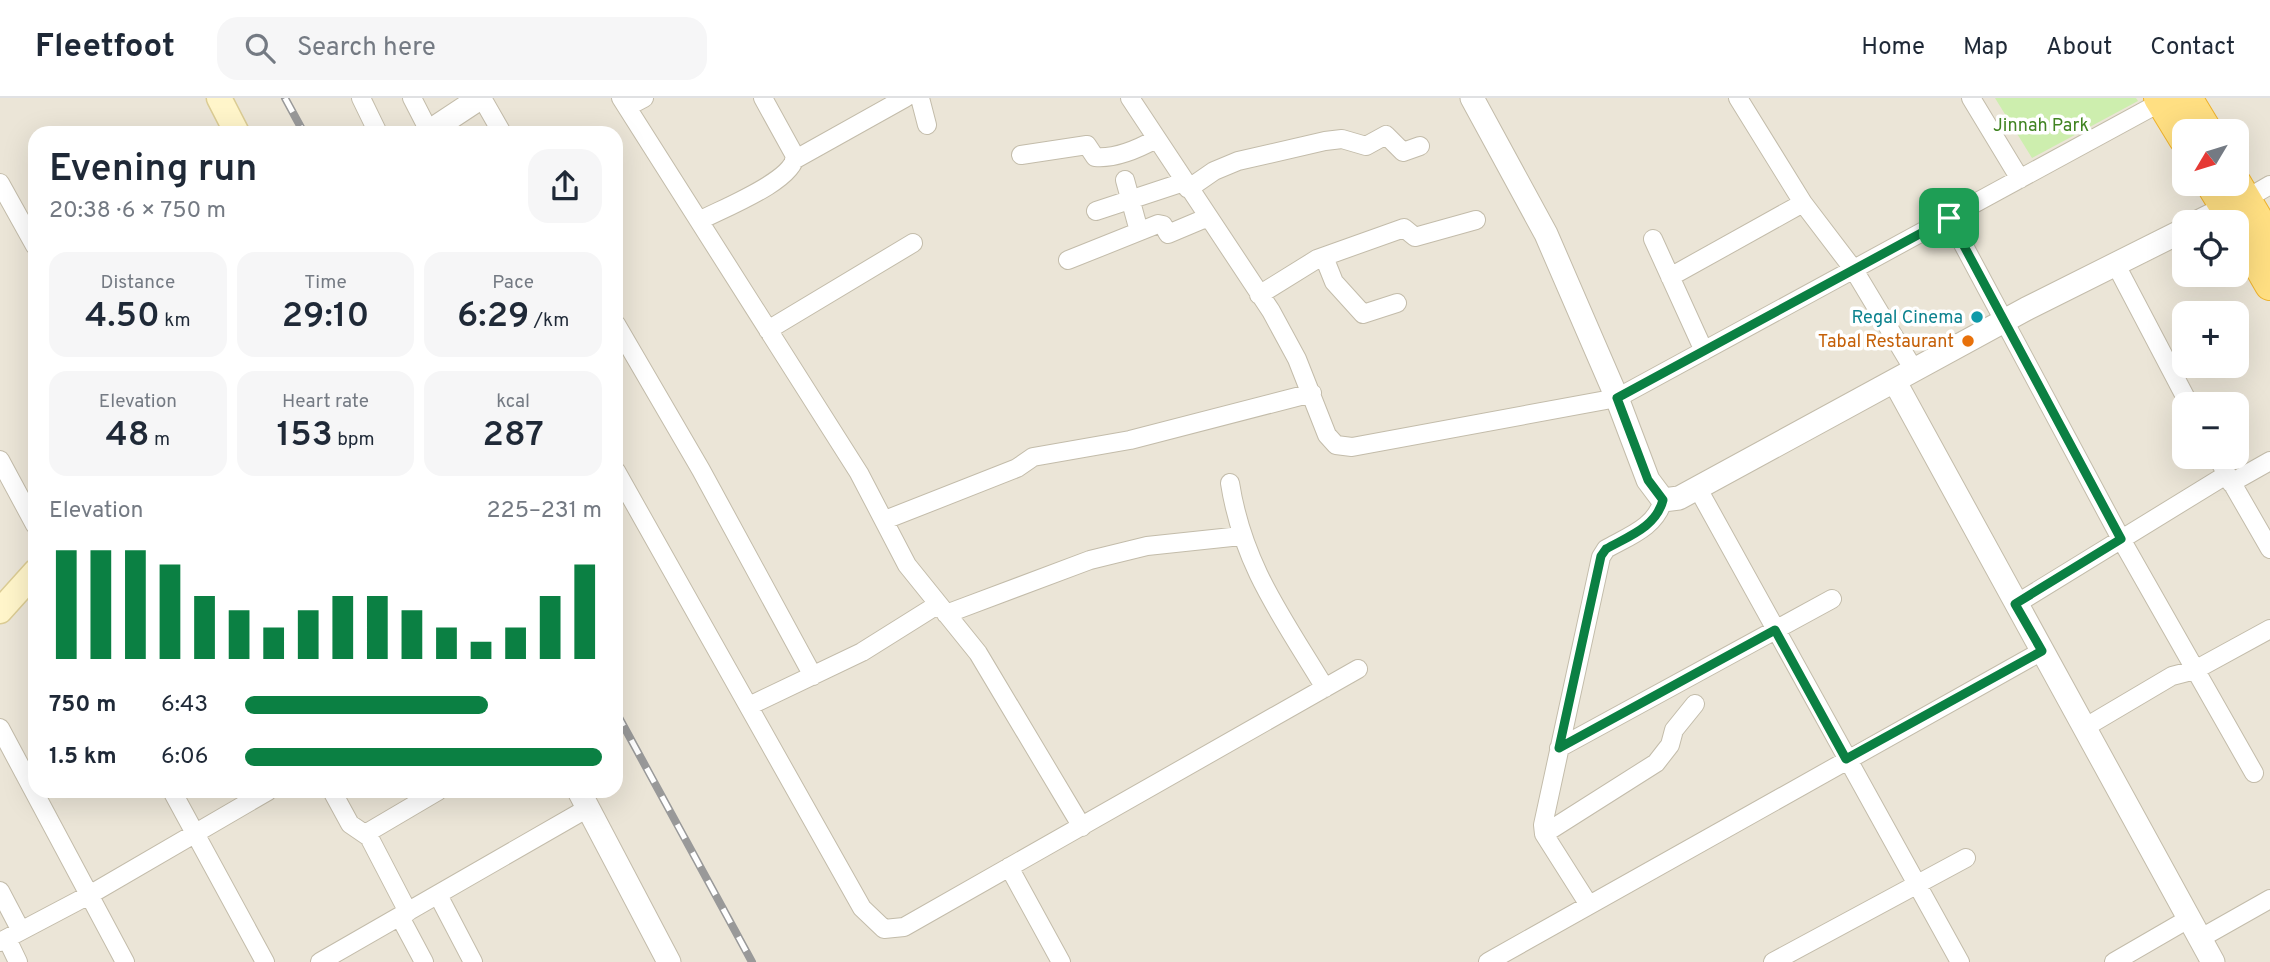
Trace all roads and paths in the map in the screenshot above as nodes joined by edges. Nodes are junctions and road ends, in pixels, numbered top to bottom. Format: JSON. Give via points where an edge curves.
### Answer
{"nodes":[{"id":1,"x":219,"y":98,"type":"edge"},
{"id":2,"x":360,"y":98,"type":"edge"},
{"id":3,"x":412,"y":98,"type":"edge"},
{"id":4,"x":481,"y":98,"type":"edge"},
{"id":5,"x":644,"y":98,"type":"edge"},
{"id":6,"x":763,"y":98,"type":"edge"},
{"id":7,"x":905,"y":98,"type":"edge"},
{"id":8,"x":920,"y":98,"type":"edge"},
{"id":9,"x":1130,"y":98,"type":"edge"},
{"id":10,"x":1472,"y":98,"type":"edge"},
{"id":11,"x":1738,"y":98,"type":"edge"},
{"id":12,"x":1971,"y":98,"type":"edge"},
{"id":13,"x":2169,"y":99,"type":"edge"},
{"id":14,"x":624,"y":102,"type":"edge"},
{"id":15,"x":2176,"y":119,"type":"edge"},
{"id":16,"x":2193,"y":119,"type":"edge"},
{"id":17,"x":927,"y":125,"type":"dead end"},
{"id":18,"x":233,"y":126,"type":"edge"},
{"id":19,"x":375,"y":126,"type":"edge"},
{"id":20,"x":426,"y":126,"type":"edge"},
{"id":21,"x":438,"y":126,"type":"edge"},
{"id":22,"x":498,"y":126,"type":"edge"},
{"id":23,"x":1156,"y":139,"type":"junction"},
{"id":24,"x":1420,"y":146,"type":"dead end"},
{"id":25,"x":1021,"y":155,"type":"dead end"},
{"id":26,"x":794,"y":160,"type":"junction"},
{"id":27,"x":2020,"y":179,"type":"junction"},
{"id":28,"x":1125,"y":180,"type":"dead end"},
{"id":29,"x":0,"y":183,"type":"edge"},
{"id":30,"x":1186,"y":186,"type":"junction"},
{"id":31,"x":1130,"y":199,"type":"junction"},
{"id":32,"x":2237,"y":201,"type":"edge"},
{"id":33,"x":1803,"y":203,"type":"junction"},
{"id":34,"x":2220,"y":210,"type":"edge"},
{"id":35,"x":1096,"y":211,"type":"dead end"},
{"id":36,"x":1206,"y":218,"type":"junction"},
{"id":37,"x":1949,"y":218,"type":"junction"},
{"id":38,"x":1476,"y":220,"type":"dead end"},
{"id":39,"x":699,"y":221,"type":"junction"},
{"id":40,"x":1139,"y":231,"type":"junction"},
{"id":41,"x":28,"y":233,"type":"edge"},
{"id":42,"x":2172,"y":236,"type":"edge"},
{"id":43,"x":1653,"y":239,"type":"dead end"},
{"id":44,"x":2270,"y":240,"type":"edge"},
{"id":45,"x":913,"y":243,"type":"dead end"},
{"id":46,"x":1324,"y":257,"type":"junction"},
{"id":47,"x":1068,"y":260,"type":"dead end"},
{"id":48,"x":2116,"y":265,"type":"junction"},
{"id":49,"x":1854,"y":270,"type":"junction"},
{"id":50,"x":1670,"y":277,"type":"junction"},
{"id":51,"x":2270,"y":285,"type":"edge"},
{"id":52,"x":1259,"y":295,"type":"junction"},
{"id":53,"x":1397,"y":303,"type":"dead end"},
{"id":54,"x":2007,"y":320,"type":"junction"},
{"id":55,"x":768,"y":330,"type":"junction"},
{"id":56,"x":623,"y":336,"type":"edge"},
{"id":57,"x":1704,"y":351,"type":"junction"},
{"id":58,"x":1904,"y":376,"type":"junction"},
{"id":59,"x":2183,"y":392,"type":"edge"},
{"id":60,"x":1312,"y":393,"type":"junction"},
{"id":61,"x":1617,"y":398,"type":"junction"},
{"id":62,"x":0,"y":460,"type":"edge"},
{"id":63,"x":2270,"y":461,"type":"edge"},
{"id":64,"x":2224,"y":469,"type":"edge"},
{"id":65,"x":2229,"y":479,"type":"junction"},
{"id":66,"x":623,"y":483,"type":"edge"},
{"id":67,"x":1230,"y":483,"type":"dead end"},
{"id":68,"x":1697,"y":487,"type":"junction"},
{"id":69,"x":1663,"y":500,"type":"junction"},
{"id":70,"x":28,"y":512,"type":"edge"},
{"id":71,"x":885,"y":520,"type":"junction"},
{"id":72,"x":1241,"y":536,"type":"junction"},
{"id":73,"x":2121,"y":539,"type":"junction"},
{"id":74,"x":2270,"y":549,"type":"edge"},
{"id":75,"x":28,"y":580,"type":"edge"},
{"id":76,"x":1832,"y":599,"type":"dead end"},
{"id":77,"x":2015,"y":604,"type":"junction"},
{"id":78,"x":941,"y":610,"type":"junction"},
{"id":79,"x":0,"y":611,"type":"edge"},
{"id":80,"x":2270,"y":629,"type":"edge"},
{"id":81,"x":1775,"y":630,"type":"junction"},
{"id":82,"x":2042,"y":651,"type":"junction"},
{"id":83,"x":1358,"y":669,"type":"dead end"},
{"id":84,"x":2195,"y":670,"type":"junction"},
{"id":85,"x":813,"y":676,"type":"junction"},
{"id":86,"x":1325,"y":688,"type":"junction"},
{"id":87,"x":1695,"y":704,"type":"dead end"},
{"id":88,"x":749,"y":706,"type":"junction"},
{"id":89,"x":0,"y":727,"type":"edge"},
{"id":90,"x":2084,"y":727,"type":"junction"},
{"id":91,"x":1559,"y":748,"type":"junction"},
{"id":92,"x":1846,"y":759,"type":"junction"},
{"id":93,"x":2254,"y":774,"type":"dead end"},
{"id":94,"x":28,"y":778,"type":"edge"},
{"id":95,"x":39,"y":798,"type":"edge"},
{"id":96,"x":176,"y":798,"type":"edge"},
{"id":97,"x":256,"y":798,"type":"edge"},
{"id":98,"x":335,"y":798,"type":"edge"},
{"id":99,"x":426,"y":798,"type":"edge"},
{"id":100,"x":583,"y":799,"type":"edge"},
{"id":101,"x":1082,"y":827,"type":"junction"},
{"id":102,"x":194,"y":834,"type":"junction"},
{"id":103,"x":365,"y":834,"type":"junction"},
{"id":104,"x":1544,"y":834,"type":"junction"},
{"id":105,"x":1966,"y":858,"type":"dead end"},
{"id":106,"x":1009,"y":867,"type":"junction"},
{"id":107,"x":1916,"y":885,"type":"junction"},
{"id":108,"x":0,"y":891,"type":"edge"},
{"id":109,"x":91,"y":894,"type":"junction"},
{"id":110,"x":438,"y":895,"type":"junction"},
{"id":111,"x":2270,"y":899,"type":"edge"},
{"id":112,"x":1589,"y":905,"type":"junction"},
{"id":113,"x":404,"y":915,"type":"junction"},
{"id":114,"x":2195,"y":928,"type":"junction"},
{"id":115,"x":9,"y":937,"type":"edge"},
{"id":116,"x":18,"y":962,"type":"edge"},
{"id":117,"x":125,"y":962,"type":"edge"},
{"id":118,"x":265,"y":962,"type":"edge"},
{"id":119,"x":320,"y":962,"type":"edge"},
{"id":120,"x":424,"y":962,"type":"edge"},
{"id":121,"x":473,"y":962,"type":"edge"},
{"id":122,"x":670,"y":962,"type":"edge"},
{"id":123,"x":1061,"y":962,"type":"edge"},
{"id":124,"x":1488,"y":962,"type":"edge"},
{"id":125,"x":1773,"y":962,"type":"edge"},
{"id":126,"x":1959,"y":962,"type":"edge"},
{"id":127,"x":2114,"y":962,"type":"edge"},
{"id":128,"x":2213,"y":962,"type":"edge"}],
"edges":[{"from":1,"to":18,"type":"main road"},
{"from":2,"to":19,"type":"street"},
{"from":3,"to":20,"type":"street"},
{"from":4,"to":21,"type":"street"},
{"from":4,"to":22,"type":"street"},
{"from":5,"to":14,"type":"street"},
{"from":6,"to":26,"type":"street"},
{"from":7,"to":26,"type":"street"},
{"from":8,"to":17,"type":"street"},
{"from":9,"to":23,"type":"street"},
{"from":10,"to":61,"type":"street","via":[[1546,234]]},
{"from":11,"to":33,"type":"street"},
{"from":12,"to":27,"type":"street"},
{"from":13,"to":15,"type":"highway"},
{"from":13,"to":16,"type":"highway"},
{"from":13,"to":27,"type":"street"},
{"from":14,"to":39,"type":"street"},
{"from":23,"to":25,"type":"street","via":[[1128,152],[1095,158],[1087,145]]},
{"from":23,"to":30,"type":"street"},
{"from":24,"to":30,"type":"street","via":[[1403,152],[1387,135],[1366,146],[1342,139],[1325,141],[1228,164]]},
{"from":26,"to":39,"type":"street","via":[[781,178]]},
{"from":27,"to":37,"type":"street"},
{"from":28,"to":31,"type":"street"},
{"from":29,"to":41,"type":"street"},
{"from":30,"to":31,"type":"street"},
{"from":30,"to":36,"type":"street"},
{"from":31,"to":35,"type":"street"},
{"from":31,"to":40,"type":"street"},
{"from":32,"to":34,"type":"street"},
{"from":32,"to":44,"type":"highway"},
{"from":32,"to":51,"type":"highway"},
{"from":33,"to":49,"type":"street"},
{"from":33,"to":50,"type":"street"},
{"from":36,"to":40,"type":"street","via":[[1168,234],[1160,223]]},
{"from":36,"to":52,"type":"street"},
{"from":37,"to":49,"type":"street"},
{"from":37,"to":54,"type":"street"},
{"from":38,"to":46,"type":"street","via":[[1416,237],[1404,228]]},
{"from":39,"to":55,"type":"street"},
{"from":40,"to":47,"type":"street"},
{"from":42,"to":48,"type":"street"},
{"from":43,"to":50,"type":"street"},
{"from":45,"to":55,"type":"street"},
{"from":46,"to":52,"type":"street"},
{"from":46,"to":53,"type":"street","via":[[1334,282],[1363,314]]},
{"from":48,"to":54,"type":"street"},
{"from":48,"to":59,"type":"street"},
{"from":49,"to":57,"type":"street"},
{"from":49,"to":58,"type":"street"},
{"from":50,"to":57,"type":"street"},
{"from":52,"to":60,"type":"street"},
{"from":54,"to":58,"type":"street"},
{"from":54,"to":73,"type":"street"},
{"from":55,"to":71,"type":"street"},
{"from":56,"to":85,"type":"street"},
{"from":57,"to":61,"type":"street"},
{"from":58,"to":68,"type":"street"},
{"from":58,"to":77,"type":"street"},
{"from":60,"to":61,"type":"street","via":[[1327,435],[1336,445],[1352,447]]},
{"from":60,"to":71,"type":"street","via":[[1130,440],[1033,457],[1017,468]]},
{"from":61,"to":69,"type":"street","via":[[1648,480]]},
{"from":62,"to":70,"type":"street"},
{"from":63,"to":65,"type":"street"},
{"from":64,"to":65,"type":"street"},
{"from":65,"to":73,"type":"street"},
{"from":65,"to":74,"type":"street"},
{"from":66,"to":88,"type":"street"},
{"from":67,"to":72,"type":"street"},
{"from":68,"to":69,"type":"street","via":[[1679,498]]},
{"from":68,"to":81,"type":"street"},
{"from":69,"to":91,"type":"street","via":[[1653,522],[1601,556]]},
{"from":71,"to":78,"type":"street","via":[[907,565]]},
{"from":72,"to":78,"type":"street","via":[[1102,556]]},
{"from":72,"to":86,"type":"street","via":[[1255,571]]},
{"from":73,"to":77,"type":"street"},
{"from":73,"to":84,"type":"street"},
{"from":75,"to":79,"type":"main road"},
{"from":76,"to":81,"type":"street"},
{"from":77,"to":82,"type":"street"},
{"from":78,"to":85,"type":"street"},
{"from":78,"to":101,"type":"street","via":[[992,675]]},
{"from":80,"to":84,"type":"street"},
{"from":81,"to":91,"type":"street"},
{"from":81,"to":92,"type":"street"},
{"from":82,"to":90,"type":"street"},
{"from":82,"to":92,"type":"street"},
{"from":83,"to":86,"type":"street"},
{"from":84,"to":90,"type":"street","via":[[2172,676]]},
{"from":84,"to":93,"type":"street"},
{"from":85,"to":88,"type":"street"},
{"from":86,"to":101,"type":"street"},
{"from":87,"to":104,"type":"street","via":[[1656,763]]},
{"from":88,"to":106,"type":"street","via":[[862,908],[877,926],[890,930],[904,927]]},
{"from":89,"to":94,"type":"street"},
{"from":90,"to":114,"type":"street"},
{"from":91,"to":104,"type":"street"},
{"from":92,"to":107,"type":"street"},
{"from":92,"to":112,"type":"street"},
{"from":95,"to":109,"type":"street"},
{"from":96,"to":102,"type":"street"},
{"from":97,"to":102,"type":"street"},
{"from":98,"to":103,"type":"street","via":[[350,824]]},
{"from":99,"to":103,"type":"street"},
{"from":100,"to":110,"type":"street"},
{"from":100,"to":122,"type":"street"},
{"from":101,"to":106,"type":"street"},
{"from":102,"to":109,"type":"street"},
{"from":102,"to":118,"type":"street"},
{"from":103,"to":113,"type":"street"},
{"from":104,"to":112,"type":"street"},
{"from":105,"to":107,"type":"street"},
{"from":106,"to":123,"type":"street"},
{"from":107,"to":125,"type":"street"},
{"from":107,"to":126,"type":"street"},
{"from":108,"to":115,"type":"street"},
{"from":109,"to":115,"type":"street"},
{"from":109,"to":117,"type":"street"},
{"from":110,"to":113,"type":"street"},
{"from":110,"to":121,"type":"street"},
{"from":111,"to":114,"type":"street"},
{"from":112,"to":124,"type":"street"},
{"from":113,"to":119,"type":"street"},
{"from":113,"to":120,"type":"street"},
{"from":114,"to":127,"type":"street"},
{"from":114,"to":128,"type":"street"},
{"from":115,"to":116,"type":"street"}]}
